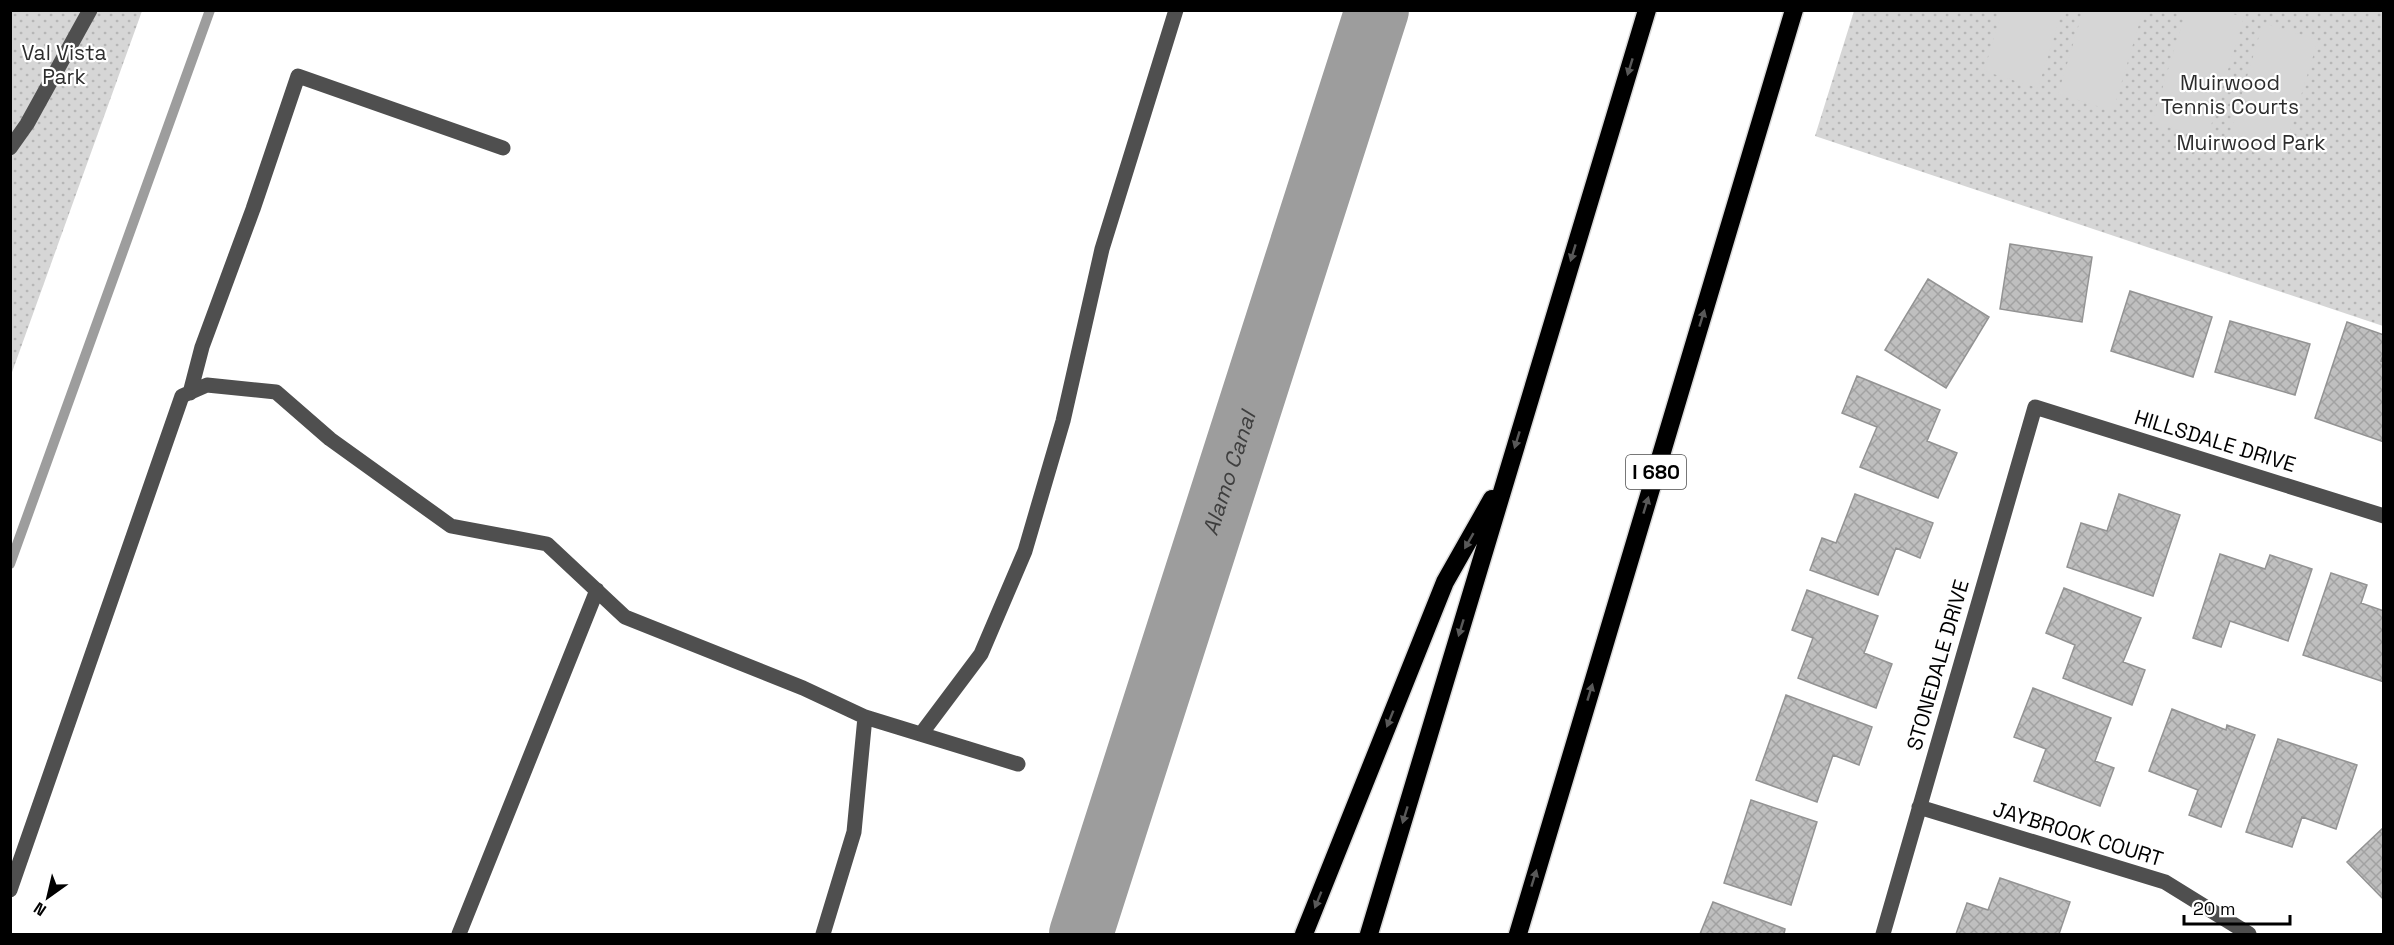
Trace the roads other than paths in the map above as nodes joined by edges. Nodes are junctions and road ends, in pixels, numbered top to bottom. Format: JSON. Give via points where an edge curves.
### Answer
{"nodes":[{"id":1,"x":90,"y":10,"type":"edge"},
{"id":2,"x":1176,"y":10,"type":"edge"},
{"id":3,"x":1647,"y":10,"type":"edge"},
{"id":4,"x":1794,"y":10,"type":"edge"},
{"id":5,"x":10,"y":148,"type":"edge"},
{"id":6,"x":503,"y":148,"type":"dead end"},
{"id":7,"x":190,"y":393,"type":"junction"},
{"id":8,"x":2035,"y":407,"type":"joint"},
{"id":9,"x":1508,"y":471,"type":"junction"},
{"id":10,"x":2384,"y":516,"type":"edge"},
{"id":11,"x":597,"y":590,"type":"junction"},
{"id":12,"x":865,"y":717,"type":"junction"},
{"id":13,"x":921,"y":734,"type":"junction"},
{"id":14,"x":1018,"y":764,"type":"dead end"},
{"id":15,"x":1919,"y":807,"type":"junction"},
{"id":16,"x":10,"y":890,"type":"edge"},
{"id":17,"x":459,"y":934,"type":"edge"},
{"id":18,"x":823,"y":934,"type":"edge"},
{"id":19,"x":1304,"y":934,"type":"edge"},
{"id":20,"x":1369,"y":934,"type":"edge"},
{"id":21,"x":1518,"y":934,"type":"edge"},
{"id":22,"x":1883,"y":934,"type":"edge"},
{"id":23,"x":2249,"y":934,"type":"edge"}],
"edges":[{"from":1,"to":5,"type":"street"},
{"from":2,"to":13,"type":"street","via":[[1102,249],[1063,421],[1025,551],[981,654]]},
{"from":3,"to":9,"type":"highway","one_way":true},
{"from":21,"to":4,"type":"highway","number":"I 680","one_way":true},
{"from":6,"to":7,"type":"street","via":[[298,76],[202,347]]},
{"from":7,"to":11,"type":"street","via":[[207,385],[276,392],[330,439],[452,526],[547,544]]},
{"from":7,"to":16,"type":"street","via":[[182,396],[178,407]]},
{"from":8,"to":10,"type":"street","name":"HILLSDALE DRIVE"},
{"from":8,"to":15,"type":"street","name":"STONEDALE DRIVE"},
{"from":9,"to":19,"type":"highway","one_way":true,"via":[[1445,582]]},
{"from":9,"to":20,"type":"highway","one_way":true},
{"from":11,"to":12,"type":"street","via":[[625,617],[803,687]]},
{"from":11,"to":17,"type":"street"},
{"from":12,"to":13,"type":"street"},
{"from":12,"to":18,"type":"street","via":[[854,832]]},
{"from":13,"to":14,"type":"street"},
{"from":15,"to":22,"type":"street","name":"STONEDALE DRIVE"},
{"from":15,"to":23,"type":"street","name":"JAYBROOK COURT","via":[[2165,882]]}]}
